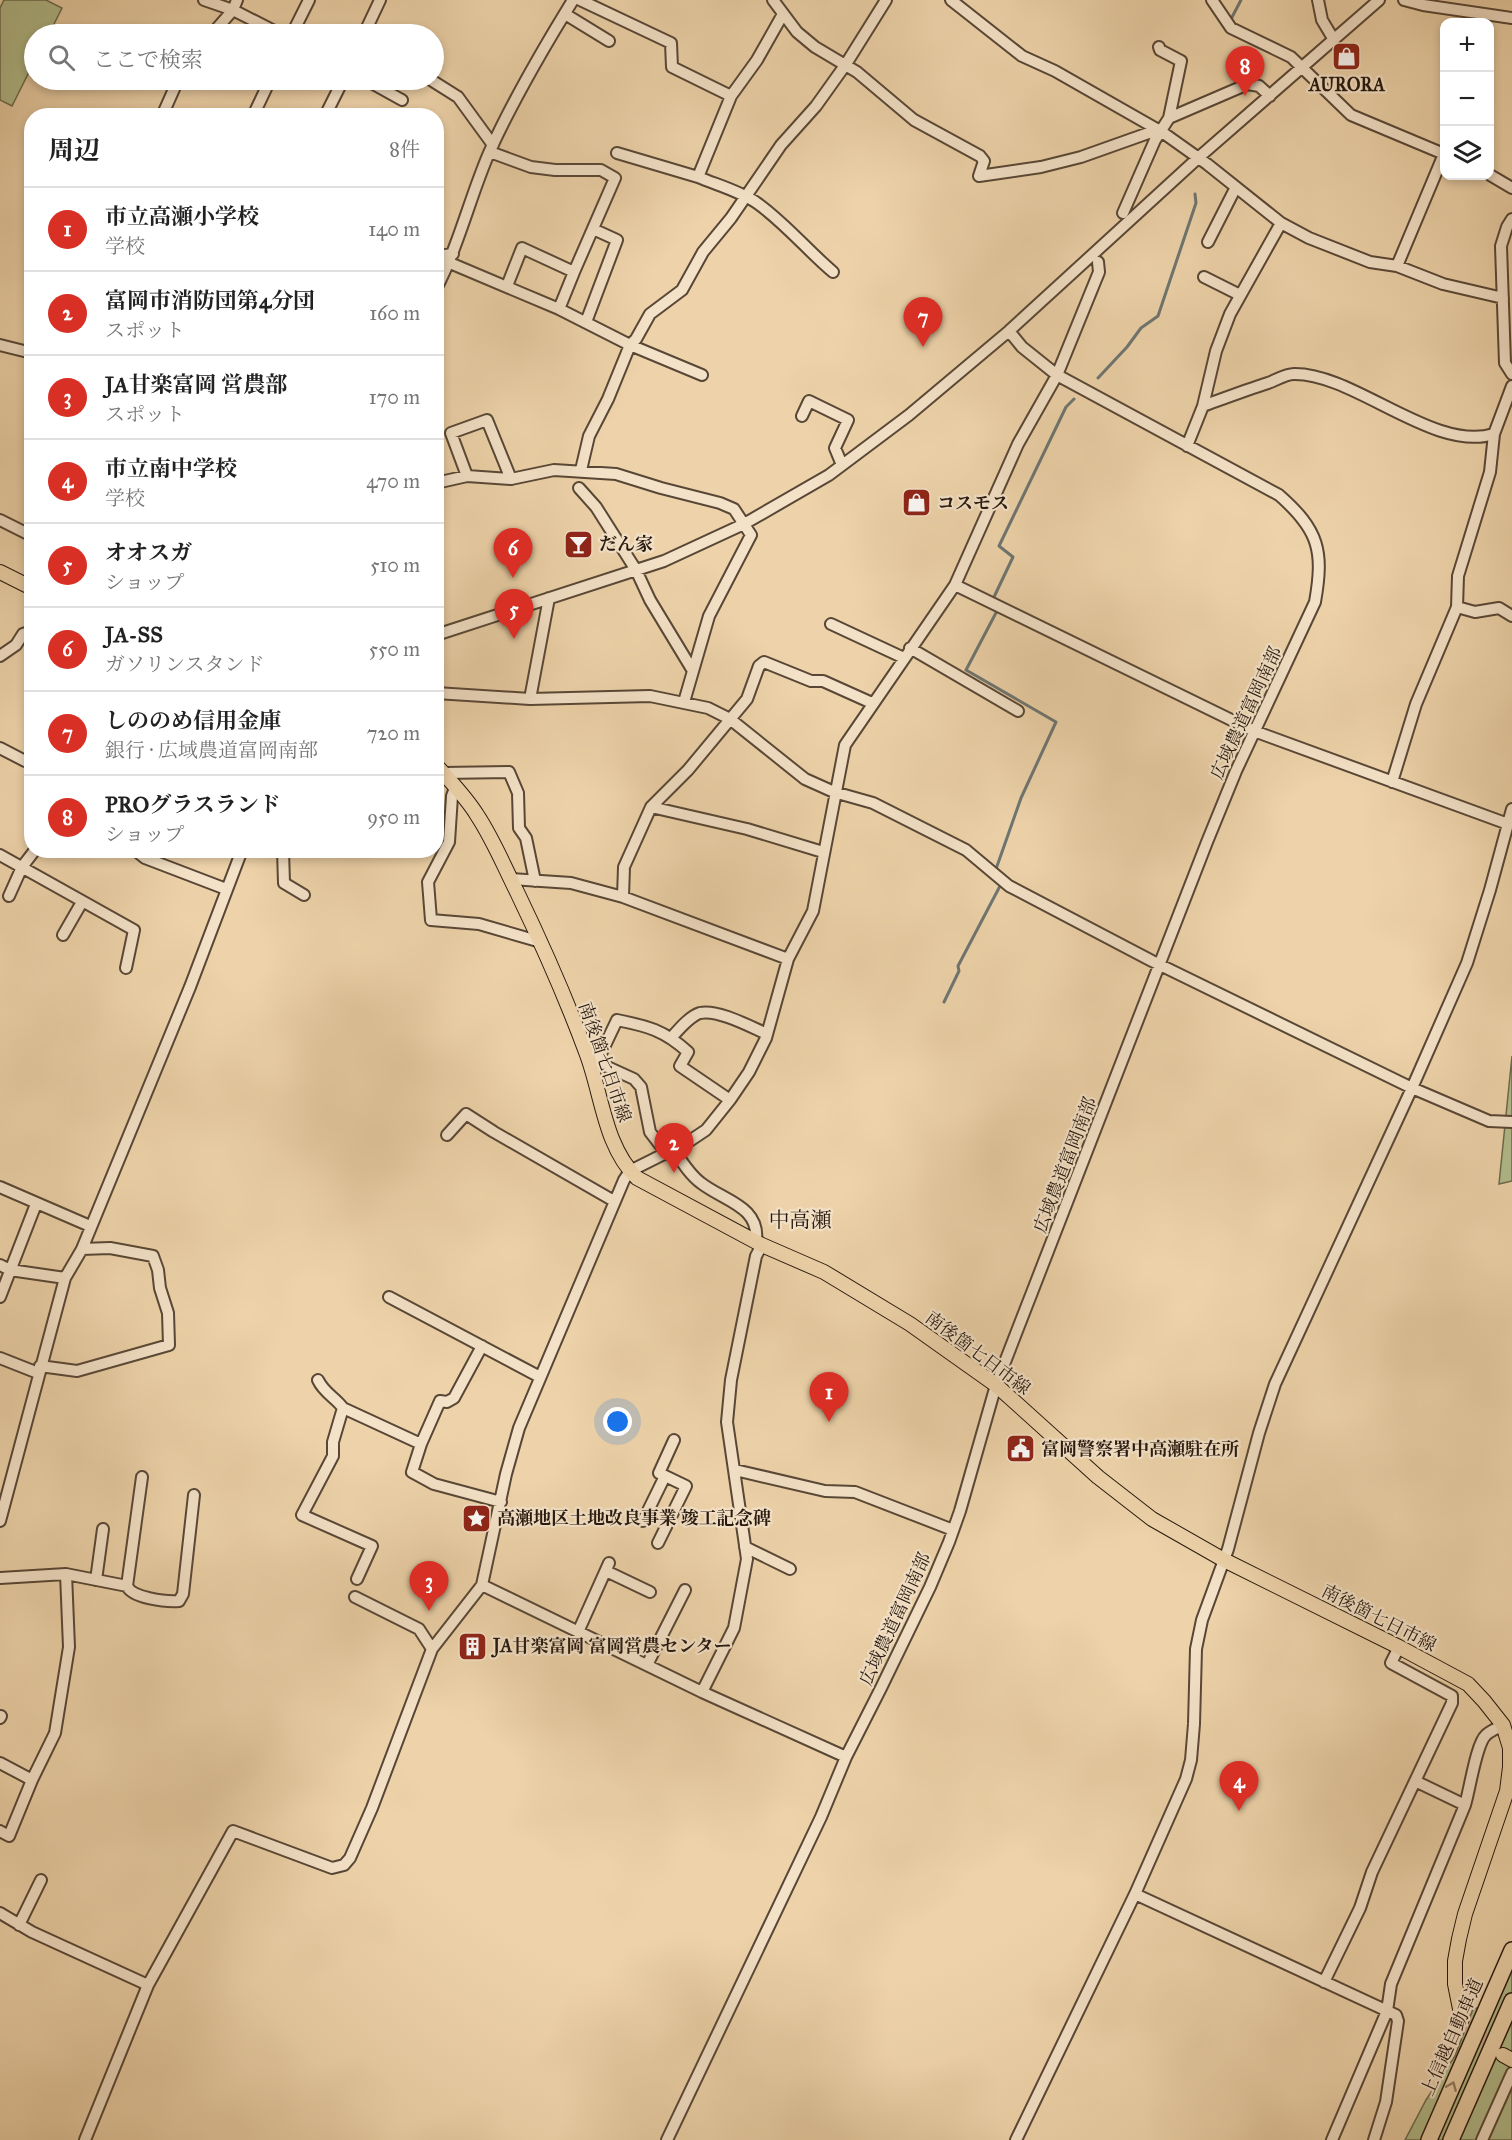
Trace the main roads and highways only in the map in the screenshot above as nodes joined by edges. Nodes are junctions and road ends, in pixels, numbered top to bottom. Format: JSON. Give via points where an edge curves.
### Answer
{"nodes":[{"id":1,"x":0,"y":572,"type":"edge"},
{"id":2,"x":24,"y":584,"type":"edge"},
{"id":3,"x":444,"y":774,"type":"edge"},
{"id":4,"x":1512,"y":1950,"type":"edge"},
{"id":5,"x":1512,"y":2001,"type":"edge"},
{"id":6,"x":1462,"y":2019,"type":"tunnel mouth"},
{"id":7,"x":1429,"y":2140,"type":"edge"},
{"id":8,"x":1451,"y":2140,"type":"edge"}],
"edges":[{"from":1,"to":2,"type":"main road"},
{"from":3,"to":6,"type":"main road","name":"南後箇七日市線","via":[[476,814],[541,942],[592,1060],[608,1129],[630,1171],[759,1243],[824,1272],[910,1324],[996,1385],[1152,1519],[1224,1560],[1468,1684],[1484,1701],[1503,1725],[1510,1748],[1507,1791],[1465,1914],[1455,1961]]},
{"from":7,"to":4,"type":"highway","name":"上信越自動車道","one_way":true},
{"from":5,"to":8,"type":"highway"}]}
